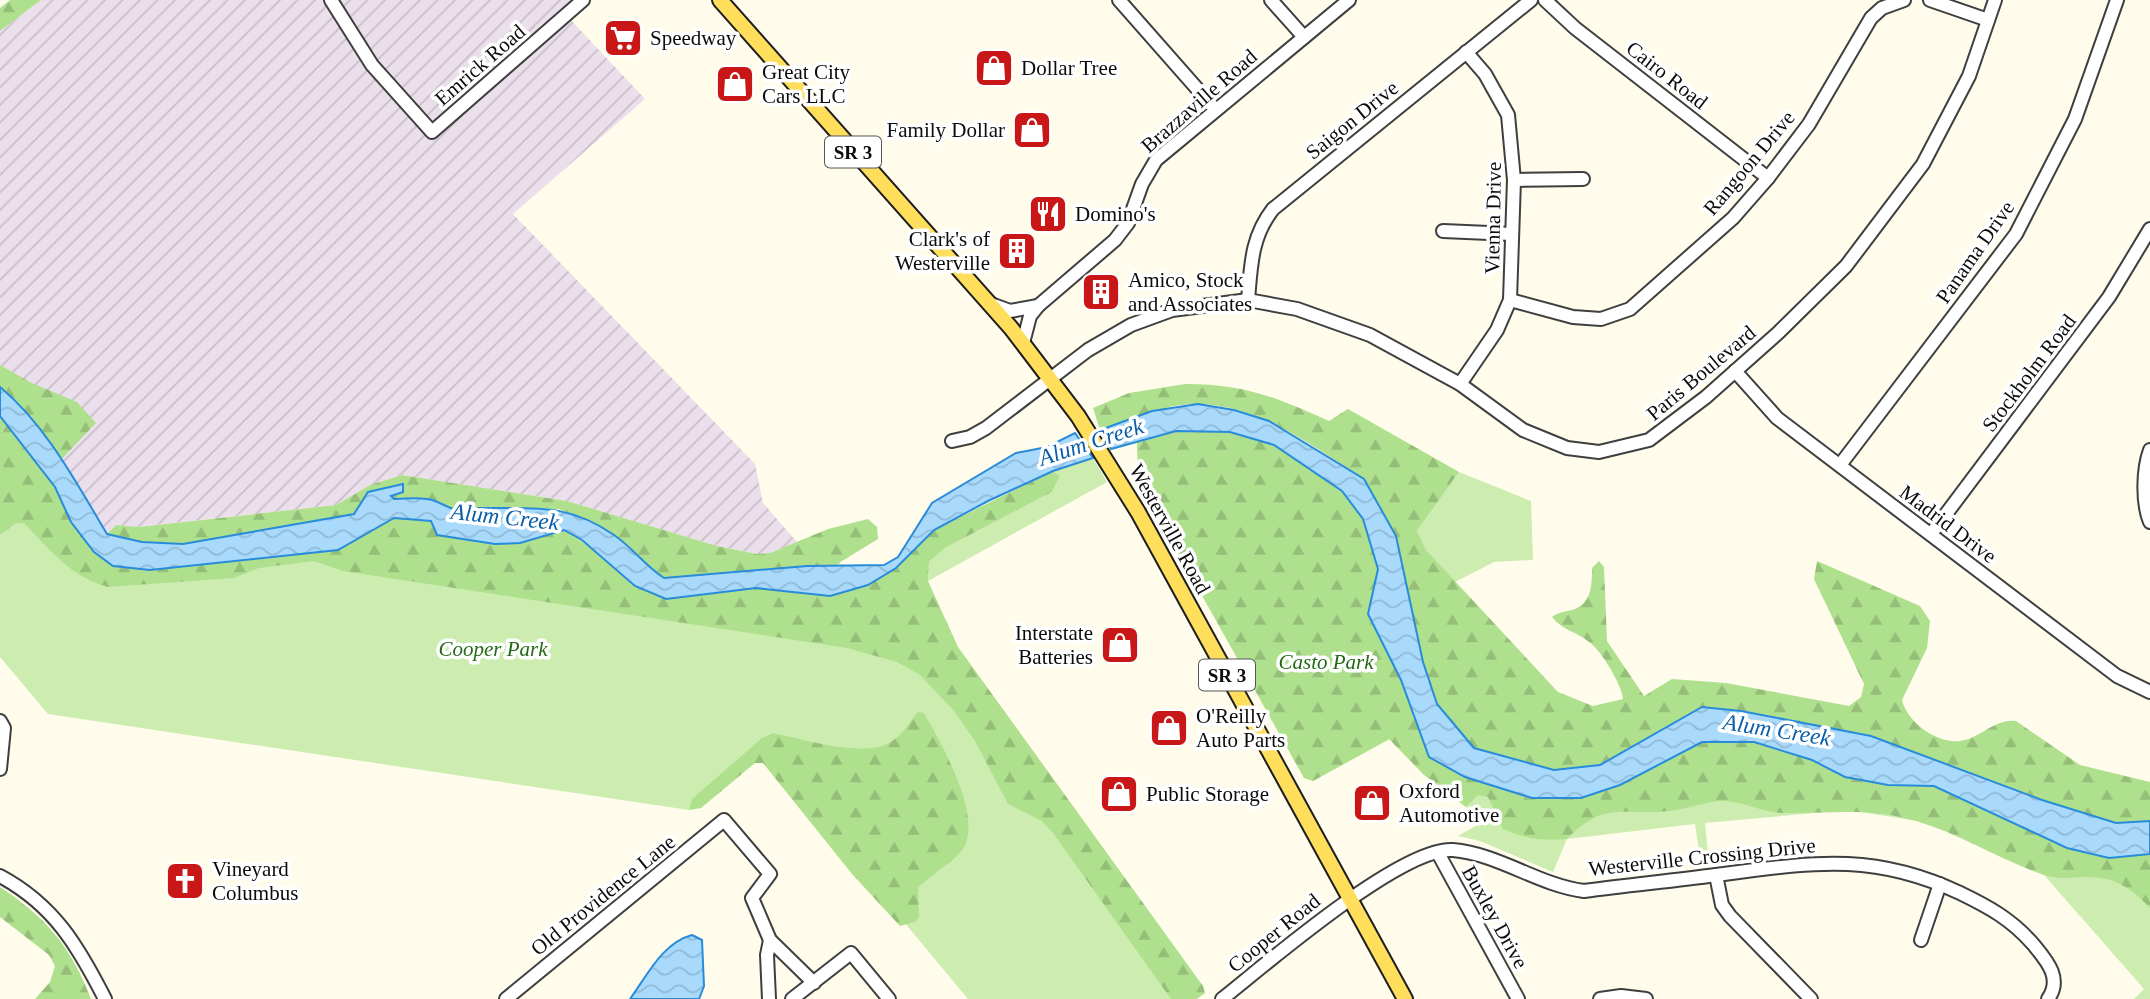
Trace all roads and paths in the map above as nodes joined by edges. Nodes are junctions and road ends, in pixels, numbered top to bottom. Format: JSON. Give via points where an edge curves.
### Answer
{"nodes":[{"id":1,"x":331,"y":0,"type":"edge"},
{"id":2,"x":583,"y":0,"type":"edge"},
{"id":3,"x":720,"y":0,"type":"edge"},
{"id":4,"x":1119,"y":0,"type":"edge"},
{"id":5,"x":1271,"y":0,"type":"edge"},
{"id":6,"x":1349,"y":0,"type":"edge"},
{"id":7,"x":1531,"y":0,"type":"edge"},
{"id":8,"x":1545,"y":0,"type":"edge"},
{"id":9,"x":1904,"y":0,"type":"edge"},
{"id":10,"x":1930,"y":0,"type":"edge"},
{"id":11,"x":1995,"y":0,"type":"edge"},
{"id":12,"x":2117,"y":0,"type":"edge"},
{"id":13,"x":1988,"y":20,"type":"junction"},
{"id":14,"x":1304,"y":37,"type":"junction"},
{"id":15,"x":1466,"y":52,"type":"junction"},
{"id":16,"x":1215,"y":109,"type":"junction"},
{"id":17,"x":1769,"y":178,"type":"junction"},
{"id":18,"x":1583,"y":179,"type":"dead end"},
{"id":19,"x":1514,"y":180,"type":"junction"},
{"id":20,"x":2150,"y":229,"type":"edge"},
{"id":21,"x":1443,"y":231,"type":"dead end"},
{"id":22,"x":1512,"y":234,"type":"junction"},
{"id":23,"x":1248,"y":300,"type":"junction"},
{"id":24,"x":1510,"y":300,"type":"junction"},
{"id":25,"x":987,"y":303,"type":"junction"},
{"id":26,"x":1038,"y":306,"type":"junction"},
{"id":27,"x":1023,"y":343,"type":"junction"},
{"id":28,"x":1735,"y":371,"type":"junction"},
{"id":29,"x":1050,"y":378,"type":"junction"},
{"id":30,"x":1460,"y":384,"type":"junction"},
{"id":31,"x":952,"y":441,"type":"dead end"},
{"id":32,"x":2150,"y":450,"type":"edge"},
{"id":33,"x":1840,"y":466,"type":"junction"},
{"id":34,"x":2150,"y":522,"type":"edge"},
{"id":35,"x":1931,"y":534,"type":"junction"},
{"id":36,"x":2150,"y":692,"type":"edge"},
{"id":37,"x":0,"y":721,"type":"edge"},
{"id":38,"x":0,"y":769,"type":"edge"},
{"id":39,"x":1438,"y":853,"type":"junction"},
{"id":40,"x":1716,"y":875,"type":"junction"},
{"id":41,"x":0,"y":876,"type":"edge"},
{"id":42,"x":1940,"y":884,"type":"junction"},
{"id":43,"x":1349,"y":897,"type":"junction"},
{"id":44,"x":770,"y":940,"type":"junction"},
{"id":45,"x":1921,"y":940,"type":"dead end"},
{"id":46,"x":814,"y":983,"type":"junction"},
{"id":47,"x":105,"y":999,"type":"edge"},
{"id":48,"x":506,"y":999,"type":"edge"},
{"id":49,"x":769,"y":999,"type":"edge"},
{"id":50,"x":792,"y":999,"type":"edge"},
{"id":51,"x":889,"y":999,"type":"edge"},
{"id":52,"x":1222,"y":999,"type":"edge"},
{"id":53,"x":1405,"y":999,"type":"edge"},
{"id":54,"x":1518,"y":999,"type":"edge"},
{"id":55,"x":1600,"y":999,"type":"edge"},
{"id":56,"x":1646,"y":999,"type":"edge"},
{"id":57,"x":1811,"y":999,"type":"edge"},
{"id":58,"x":2048,"y":999,"type":"edge"}],
"edges":[{"from":1,"to":2,"type":"street","name":"Emrick Road","via":[[372,65],[432,132]]},
{"from":3,"to":25,"type":"main road","name":"Westerville Road","number":"SR 3"},
{"from":4,"to":16,"type":"street"},
{"from":5,"to":14,"type":"street"},
{"from":6,"to":14,"type":"street","name":"Brazzaville Road"},
{"from":7,"to":15,"type":"street","name":"Saigon Drive"},
{"from":8,"to":17,"type":"street","name":"Cairo Road"},
{"from":9,"to":17,"type":"street","name":"Rangoon Drive","via":[[1882,8],[1871,19],[1809,124]]},
{"from":10,"to":13,"type":"street"},
{"from":11,"to":13,"type":"street","name":"Paris Boulevard"},
{"from":12,"to":33,"type":"street","name":"Panama Drive","via":[[2075,119],[2016,234]]},
{"from":13,"to":28,"type":"street","name":"Paris Boulevard","via":[[1969,76],[1923,164],[1824,291]]},
{"from":14,"to":16,"type":"street","name":"Brazzaville Road"},
{"from":15,"to":19,"type":"street","name":"Vienna Drive","via":[[1485,74],[1508,115]]},
{"from":15,"to":23,"type":"street","name":"Saigon Drive","via":[[1273,209],[1260,225],[1253,245]]},
{"from":16,"to":26,"type":"street","name":"Brazzaville Road","via":[[1156,160],[1128,223],[1115,240]]},
{"from":17,"to":24,"type":"street","name":"Rangoon Drive","via":[[1732,218],[1630,309],[1601,319],[1573,317]]},
{"from":18,"to":19,"type":"street"},
{"from":19,"to":22,"type":"street","name":"Vienna Drive"},
{"from":20,"to":35,"type":"street","name":"Stockholm Road","via":[[2109,297]]},
{"from":21,"to":22,"type":"street"},
{"from":22,"to":24,"type":"street","name":"Vienna Drive"},
{"from":23,"to":29,"type":"street","name":"Paris Boulevard","via":[[1172,310],[1131,325]]},
{"from":23,"to":30,"type":"street","name":"Paris Boulevard","via":[[1326,317],[1382,341]]},
{"from":24,"to":30,"type":"street","name":"Vienna Drive","via":[[1497,330]]},
{"from":25,"to":26,"type":"street","via":[[1010,311]]},
{"from":25,"to":27,"type":"main road","name":"Westerville Road","number":"SR 3"},
{"from":26,"to":27,"type":"street","name":"Brazzaville Road","via":[[1030,316]]},
{"from":27,"to":29,"type":"main road","name":"Westerville Road","number":"SR 3"},
{"from":28,"to":30,"type":"street","name":"Paris Boulevard","via":[[1650,440],[1599,452],[1567,448],[1523,430]]},
{"from":28,"to":33,"type":"street","name":"Madrid Drive","via":[[1777,418]]},
{"from":29,"to":31,"type":"street","name":"Paris Boulevard","via":[[986,428]]},
{"from":29,"to":43,"type":"main road","name":"Westerville Road","number":"SR 3","via":[[1112,469]]},
{"from":32,"to":34,"type":"street","via":[[2146,513]]},
{"from":33,"to":35,"type":"street","name":"Madrid Drive"},
{"from":35,"to":36,"type":"street","name":"Madrid Drive","via":[[2117,676]]},
{"from":37,"to":38,"type":"street","via":[[4,728]]},
{"from":39,"to":40,"type":"street","name":"Westerville Crossing Drive","via":[[1449,849],[1476,854],[1564,888],[1584,891]]},
{"from":39,"to":43,"type":"street","name":"Westerville Crossing Drive"},
{"from":39,"to":54,"type":"street","name":"Buxley Drive"},
{"from":40,"to":42,"type":"street","name":"Westerville Crossing Drive","via":[[1807,862],[1859,863],[1908,872]]},
{"from":40,"to":57,"type":"street","via":[[1722,905],[1730,916]]},
{"from":41,"to":47,"type":"street","via":[[34,897],[64,928]]},
{"from":42,"to":45,"type":"street"},
{"from":42,"to":58,"type":"street","name":"Westerville Crossing Drive","via":[[2014,923],[2054,976]]},
{"from":43,"to":52,"type":"street","name":"Cooper Road"},
{"from":43,"to":53,"type":"main road","name":"Westerville Road","number":"SR 3"},
{"from":44,"to":46,"type":"street"},
{"from":44,"to":48,"type":"street","name":"Old Providence Lane","via":[[752,898],[770,874],[724,820]]},
{"from":44,"to":49,"type":"street"},
{"from":46,"to":50,"type":"street"},
{"from":46,"to":51,"type":"street","via":[[851,953]]},
{"from":55,"to":56,"type":"street"}]}
